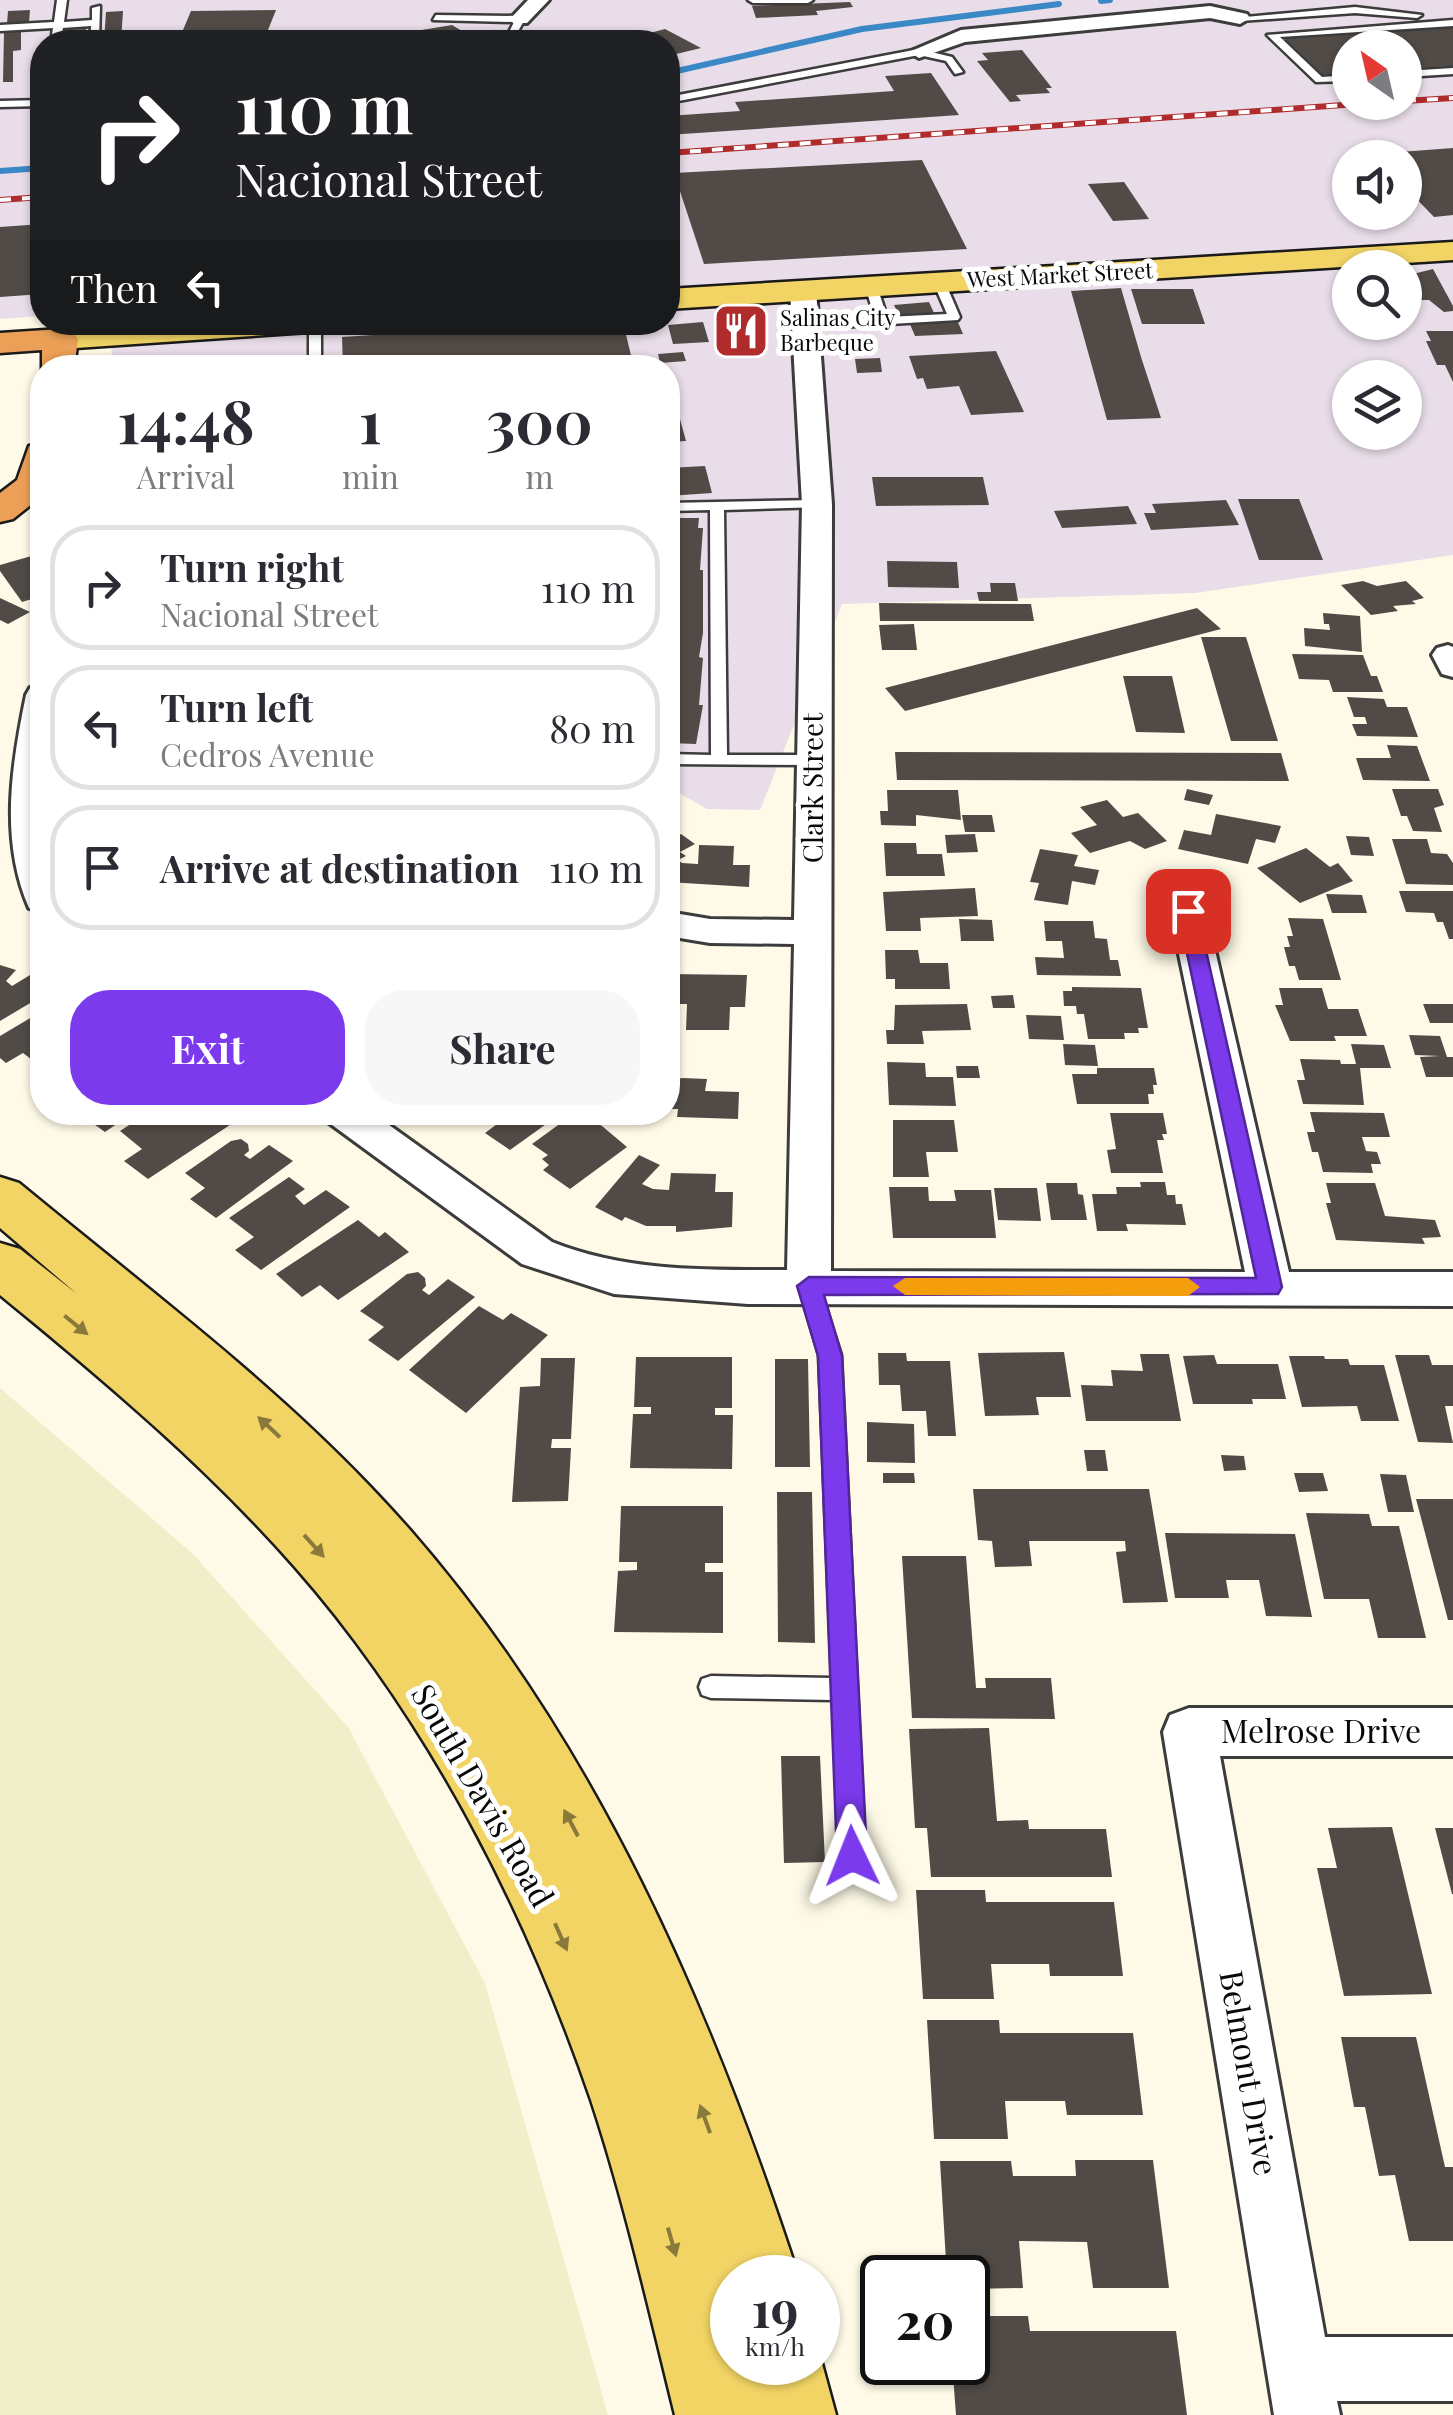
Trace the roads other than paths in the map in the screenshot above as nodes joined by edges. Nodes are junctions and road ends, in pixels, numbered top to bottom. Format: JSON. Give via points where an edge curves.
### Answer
{"nodes":[{"id":1,"x":62,"y":0,"type":"edge"},
{"id":2,"x":540,"y":0,"type":"edge"},
{"id":3,"x":752,"y":0,"type":"edge"},
{"id":4,"x":808,"y":0,"type":"edge"},
{"id":5,"x":1078,"y":0,"type":"edge"},
{"id":6,"x":97,"y":8,"type":"dead end"},
{"id":7,"x":436,"y":18,"type":"dead end"},
{"id":8,"x":1240,"y":18,"type":"junction"},
{"id":9,"x":520,"y":20,"type":"junction"},
{"id":10,"x":1099,"y":21,"type":"junction"},
{"id":11,"x":1453,"y":21,"type":"edge"},
{"id":12,"x":96,"y":23,"type":"junction"},
{"id":13,"x":58,"y":25,"type":"junction"},
{"id":14,"x":0,"y":28,"type":"edge"},
{"id":15,"x":57,"y":30,"type":"edge"},
{"id":16,"x":96,"y":30,"type":"edge"},
{"id":17,"x":515,"y":30,"type":"edge"},
{"id":18,"x":1272,"y":35,"type":"junction"},
{"id":19,"x":919,"y":52,"type":"junction"},
{"id":20,"x":1453,"y":71,"type":"edge"},
{"id":21,"x":958,"y":72,"type":"dead end"},
{"id":22,"x":1422,"y":73,"type":"edge"},
{"id":23,"x":1332,"y":79,"type":"edge"},
{"id":24,"x":680,"y":98,"type":"edge"},
{"id":25,"x":30,"y":103,"type":"edge"},
{"id":26,"x":0,"y":104,"type":"edge"},
{"id":27,"x":1453,"y":250,"type":"edge"},
{"id":28,"x":939,"y":282,"type":"junction"},
{"id":29,"x":870,"y":286,"type":"junction"},
{"id":30,"x":803,"y":290,"type":"junction"},
{"id":31,"x":680,"y":298,"type":"edge"},
{"id":32,"x":882,"y":321,"type":"junction"},
{"id":33,"x":806,"y":325,"type":"junction"},
{"id":34,"x":206,"y":335,"type":"edge"},
{"id":35,"x":0,"y":343,"type":"edge"},
{"id":36,"x":59,"y":353,"type":"edge"},
{"id":37,"x":30,"y":479,"type":"edge"},
{"id":38,"x":30,"y":482,"type":"edge"},
{"id":39,"x":817,"y":504,"type":"junction"},
{"id":40,"x":717,"y":506,"type":"junction"},
{"id":41,"x":680,"y":507,"type":"edge"},
{"id":42,"x":0,"y":512,"type":"edge"},
{"id":43,"x":0,"y":526,"type":"edge"},
{"id":44,"x":680,"y":759,"type":"edge"},
{"id":45,"x":719,"y":760,"type":"junction"},
{"id":46,"x":813,"y":760,"type":"junction"},
{"id":47,"x":30,"y":764,"type":"edge"},
{"id":48,"x":30,"y":878,"type":"edge"},
{"id":49,"x":1188,"y":911,"type":"dead end"},
{"id":50,"x":680,"y":926,"type":"edge"},
{"id":51,"x":813,"y":932,"type":"junction"},
{"id":52,"x":360,"y":1125,"type":"edge"},
{"id":53,"x":0,"y":1197,"type":"edge"},
{"id":54,"x":0,"y":1264,"type":"edge"},
{"id":55,"x":809,"y":1286,"type":"junction"},
{"id":56,"x":1270,"y":1287,"type":"junction"},
{"id":57,"x":1453,"y":1289,"type":"edge"},
{"id":58,"x":711,"y":1687,"type":"dead end"},
{"id":59,"x":845,"y":1689,"type":"junction"},
{"id":60,"x":1189,"y":1732,"type":"joint"},
{"id":61,"x":1453,"y":1732,"type":"edge"},
{"id":62,"x":852,"y":1856,"type":"dead end"},
{"id":63,"x":751,"y":2255,"type":"edge"},
{"id":64,"x":1453,"y":2369,"type":"edge"},
{"id":65,"x":787,"y":2385,"type":"edge"},
{"id":66,"x":1303,"y":2392,"type":"edge"},
{"id":67,"x":717,"y":2415,"type":"edge"},
{"id":68,"x":794,"y":2415,"type":"edge"}],
"edges":[{"from":1,"to":13,"type":"lane"},
{"from":2,"to":9,"type":"street"},
{"from":3,"to":4,"type":"lane"},
{"from":5,"to":10,"type":"street"},
{"from":6,"to":12,"type":"lane"},
{"from":7,"to":9,"type":"lane"},
{"from":8,"to":10,"type":"street","via":[[1210,12]]},
{"from":8,"to":11,"type":"lane","via":[[1354,10]]},
{"from":8,"to":18,"type":"lane"},
{"from":9,"to":17,"type":"lane"},
{"from":10,"to":19,"type":"street","via":[[961,36]]},
{"from":11,"to":18,"type":"lane"},
{"from":12,"to":13,"type":"lane"},
{"from":12,"to":16,"type":"lane"},
{"from":13,"to":14,"type":"lane"},
{"from":13,"to":15,"type":"lane"},
{"from":18,"to":23,"type":"lane","via":[[1320,80]]},
{"from":19,"to":21,"type":"lane","via":[[949,59]]},
{"from":19,"to":24,"type":"lane"},
{"from":20,"to":22,"type":"lane"},
{"from":25,"to":26,"type":"lane"},
{"from":27,"to":28,"type":"main road","name":"West Market Street"},
{"from":28,"to":29,"type":"main road","name":"West Market Street"},
{"from":28,"to":32,"type":"lane","via":[[954,317]]},
{"from":29,"to":30,"type":"main road","name":"West Market Street"},
{"from":29,"to":32,"type":"lane"},
{"from":30,"to":31,"type":"main road","name":"West Market Street"},
{"from":30,"to":33,"type":"street","name":"Clark Street"},
{"from":32,"to":33,"type":"lane"},
{"from":33,"to":39,"type":"street","name":"Clark Street"},
{"from":34,"to":36,"type":"main road"},
{"from":35,"to":36,"type":"highway"},
{"from":37,"to":42,"type":"highway"},
{"from":38,"to":43,"type":"main road"},
{"from":39,"to":40,"type":"lane"},
{"from":39,"to":46,"type":"street","name":"Clark Street"},
{"from":40,"to":41,"type":"lane"},
{"from":40,"to":45,"type":"lane"},
{"from":44,"to":45,"type":"lane"},
{"from":45,"to":46,"type":"lane"},
{"from":46,"to":51,"type":"street","name":"Clark Street"},
{"from":47,"to":48,"type":"street","via":[[18,834]]},
{"from":49,"to":56,"type":"street"},
{"from":50,"to":51,"type":"street"},
{"from":51,"to":55,"type":"street","name":"Clark Street"},
{"from":52,"to":55,"type":"street","via":[[560,1264],[642,1283]]},
{"from":63,"to":53,"type":"main road","name":"South Davis Road","one_way":true,"via":[[674,2034],[613,1902],[555,1794],[458,1643],[382,1544],[310,1466]]},
{"from":54,"to":67,"type":"main road","name":"South Davis Road","one_way":true,"via":[[195,1424],[266,1492],[338,1573],[454,1734],[559,1930],[614,2060],[672,2238]]},
{"from":55,"to":56,"type":"street"},
{"from":55,"to":59,"type":"lane","via":[[830,1356]]},
{"from":56,"to":57,"type":"street"},
{"from":58,"to":59,"type":"lane"},
{"from":59,"to":62,"type":"lane"},
{"from":60,"to":61,"type":"street","name":"Melrose Drive"},
{"from":60,"to":66,"type":"street","name":"Belmont Drive"},
{"from":64,"to":66,"type":"street"},
{"from":65,"to":68,"type":"main road"}]}
